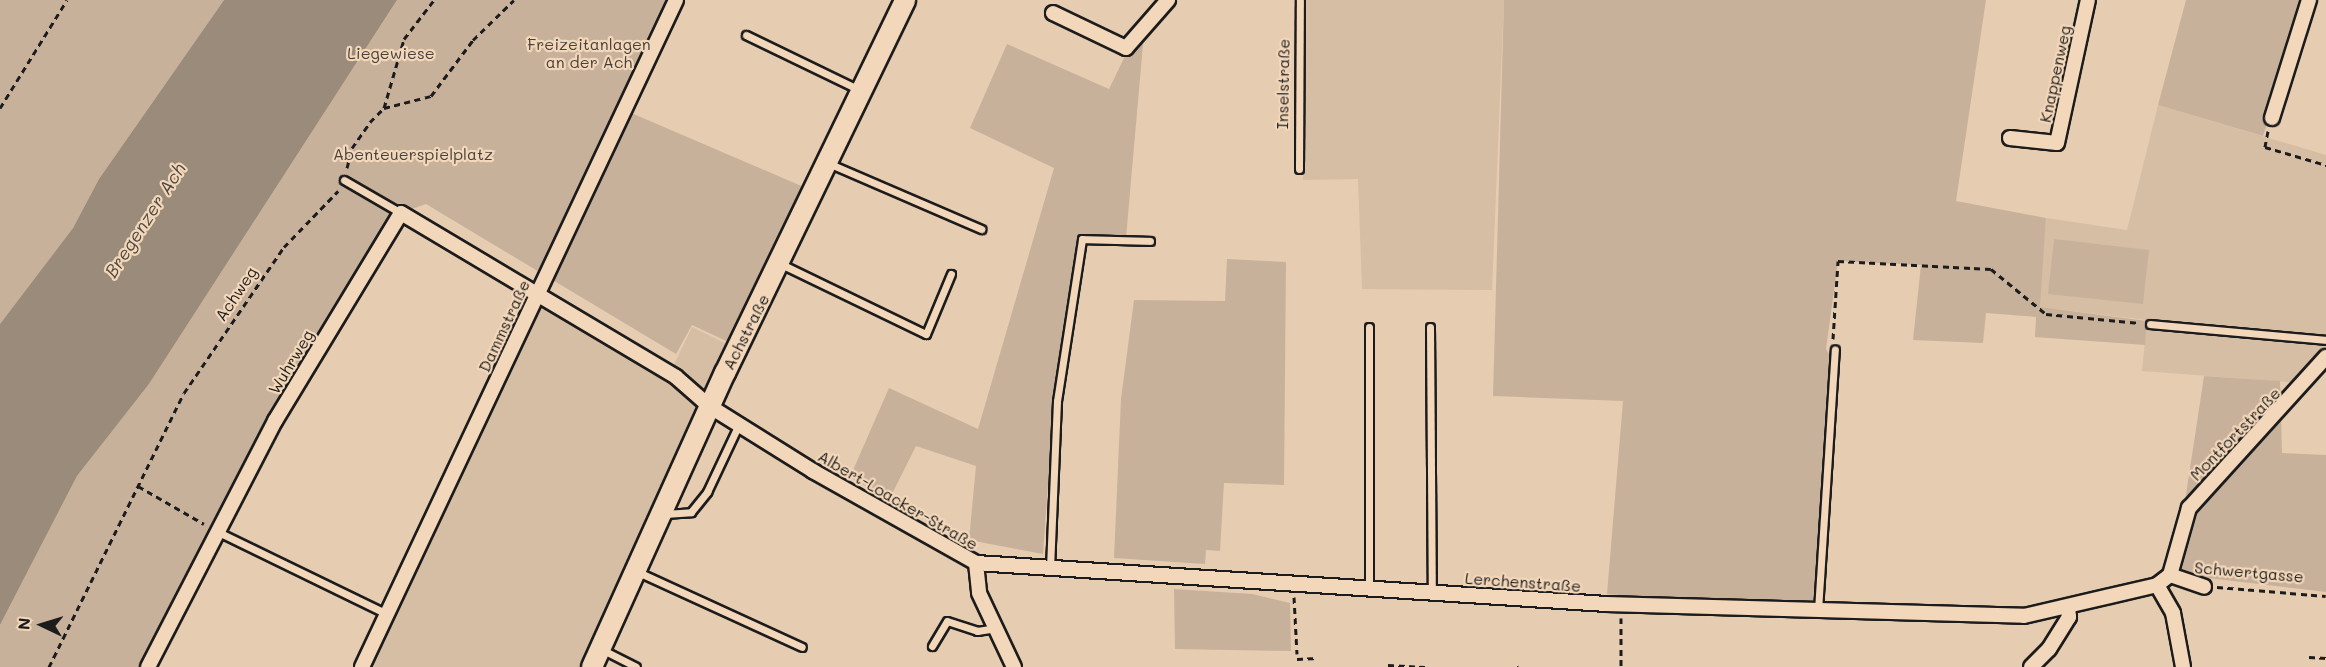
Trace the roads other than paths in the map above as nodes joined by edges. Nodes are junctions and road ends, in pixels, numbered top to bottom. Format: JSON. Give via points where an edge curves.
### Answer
{"nodes":[{"id":1,"x":676,"y":0,"type":"edge"},
{"id":2,"x":905,"y":0,"type":"edge"},
{"id":3,"x":1168,"y":0,"type":"edge"},
{"id":4,"x":1300,"y":0,"type":"edge"},
{"id":5,"x":2088,"y":0,"type":"edge"},
{"id":6,"x":2309,"y":0,"type":"edge"},
{"id":7,"x":1053,"y":13,"type":"dead end"},
{"id":8,"x":746,"y":35,"type":"dead end"},
{"id":9,"x":863,"y":91,"type":"junction"},
{"id":10,"x":2272,"y":118,"type":"road end"},
{"id":11,"x":2010,"y":138,"type":"dead end"},
{"id":12,"x":828,"y":163,"type":"junction"},
{"id":13,"x":1299,"y":168,"type":"dead end"},
{"id":14,"x":344,"y":180,"type":"road end"},
{"id":15,"x":401,"y":213,"type":"junction"},
{"id":16,"x":981,"y":229,"type":"dead end"},
{"id":17,"x":1150,"y":241,"type":"dead end"},
{"id":18,"x":781,"y":264,"type":"junction"},
{"id":19,"x":951,"y":274,"type":"dead end"},
{"id":20,"x":534,"y":296,"type":"junction"},
{"id":21,"x":2150,"y":324,"type":"road end"},
{"id":22,"x":1369,"y":327,"type":"dead end"},
{"id":23,"x":1430,"y":327,"type":"dead end"},
{"id":24,"x":2326,"y":340,"type":"edge"},
{"id":25,"x":1835,"y":350,"type":"road end"},
{"id":26,"x":2326,"y":357,"type":"edge"},
{"id":27,"x":709,"y":406,"type":"junction"},
{"id":28,"x":740,"y":424,"type":"junction"},
{"id":29,"x":662,"y":514,"type":"junction"},
{"id":30,"x":216,"y":531,"type":"junction"},
{"id":31,"x":976,"y":563,"type":"junction"},
{"id":32,"x":1050,"y":568,"type":"junction"},
{"id":33,"x":637,"y":571,"type":"junction"},
{"id":34,"x":2170,"y":575,"type":"junction"},
{"id":35,"x":2157,"y":585,"type":"junction"},
{"id":36,"x":2204,"y":587,"type":"road end"},
{"id":37,"x":1369,"y":589,"type":"junction"},
{"id":38,"x":1432,"y":593,"type":"junction"},
{"id":39,"x":2068,"y":608,"type":"junction"},
{"id":40,"x":1818,"y":613,"type":"junction"},
{"id":41,"x":387,"y":614,"type":"junction"},
{"id":42,"x":995,"y":627,"type":"junction"},
{"id":43,"x":932,"y":646,"type":"dead end"},
{"id":44,"x":802,"y":647,"type":"dead end"},
{"id":45,"x":597,"y":658,"type":"edge"},
{"id":46,"x":148,"y":667,"type":"edge"},
{"id":47,"x":362,"y":667,"type":"edge"},
{"id":48,"x":636,"y":667,"type":"edge"},
{"id":49,"x":1014,"y":667,"type":"edge"},
{"id":50,"x":2031,"y":667,"type":"edge"},
{"id":51,"x":2183,"y":667,"type":"edge"}],
"edges":[{"from":1,"to":20,"type":"street","name":"Dammstraße"},
{"from":2,"to":9,"type":"main road","name":"Achstraße"},
{"from":3,"to":7,"type":"street","via":[[1126,48]]},
{"from":4,"to":13,"type":"lane","name":"Inselstraße"},
{"from":5,"to":11,"type":"street","name":"Knappenweg","via":[[2057,143]]},
{"from":6,"to":10,"type":"street"},
{"from":8,"to":9,"type":"lane"},
{"from":9,"to":12,"type":"main road","name":"Achstraße"},
{"from":12,"to":16,"type":"lane"},
{"from":12,"to":18,"type":"main road","name":"Achstraße"},
{"from":14,"to":15,"type":"lane"},
{"from":15,"to":20,"type":"street"},
{"from":15,"to":30,"type":"street","name":"Wuhrweg","via":[[275,421]]},
{"from":17,"to":32,"type":"lane","via":[[1082,239],[1057,401]]},
{"from":18,"to":19,"type":"lane","via":[[926,334]]},
{"from":18,"to":27,"type":"main road","name":"Achstraße"},
{"from":20,"to":27,"type":"street","name":"Albert-Loacker-Straße","via":[[676,377]]},
{"from":20,"to":41,"type":"street","name":"Dammstraße"},
{"from":21,"to":24,"type":"lane"},
{"from":22,"to":37,"type":"lane"},
{"from":23,"to":38,"type":"lane"},
{"from":25,"to":40,"type":"lane"},
{"from":26,"to":34,"type":"street","name":"Montfortstraße","via":[[2189,508]]},
{"from":27,"to":28,"type":"street","name":"Albert-Loacker-Straße"},
{"from":27,"to":29,"type":"main road","name":"Achstraße"},
{"from":28,"to":29,"type":"lane","via":[[707,492],[690,512]]},
{"from":28,"to":31,"type":"street","name":"Albert-Loacker-Straße"},
{"from":29,"to":33,"type":"main road","name":"Achstraße"},
{"from":30,"to":41,"type":"lane"},
{"from":30,"to":46,"type":"street","name":"Wuhrweg"},
{"from":31,"to":32,"type":"street","name":"Lerchenstraße"},
{"from":31,"to":42,"type":"street","name":"Albert-Loacker-Straße","via":[[979,593]]},
{"from":32,"to":37,"type":"street","name":"Lerchenstraße"},
{"from":33,"to":44,"type":"lane"},
{"from":33,"to":45,"type":"main road","name":"Achstraße"},
{"from":34,"to":35,"type":"street"},
{"from":34,"to":36,"type":"street","name":"Schwertgasse"},
{"from":35,"to":39,"type":"street"},
{"from":35,"to":51,"type":"street","via":[[2174,613]]},
{"from":37,"to":38,"type":"street","name":"Lerchenstraße"},
{"from":38,"to":40,"type":"street","name":"Lerchenstraße"},
{"from":39,"to":40,"type":"street","name":"Lerchenstraße","via":[[2024,616]]},
{"from":39,"to":50,"type":"street","via":[[2068,617],[2054,641]]},
{"from":41,"to":47,"type":"street","name":"Dammstraße"},
{"from":42,"to":43,"type":"lane","via":[[977,631],[947,621]]},
{"from":42,"to":49,"type":"street","name":"Albert-Loacker-Straße"},
{"from":45,"to":48,"type":"lane"}]}
